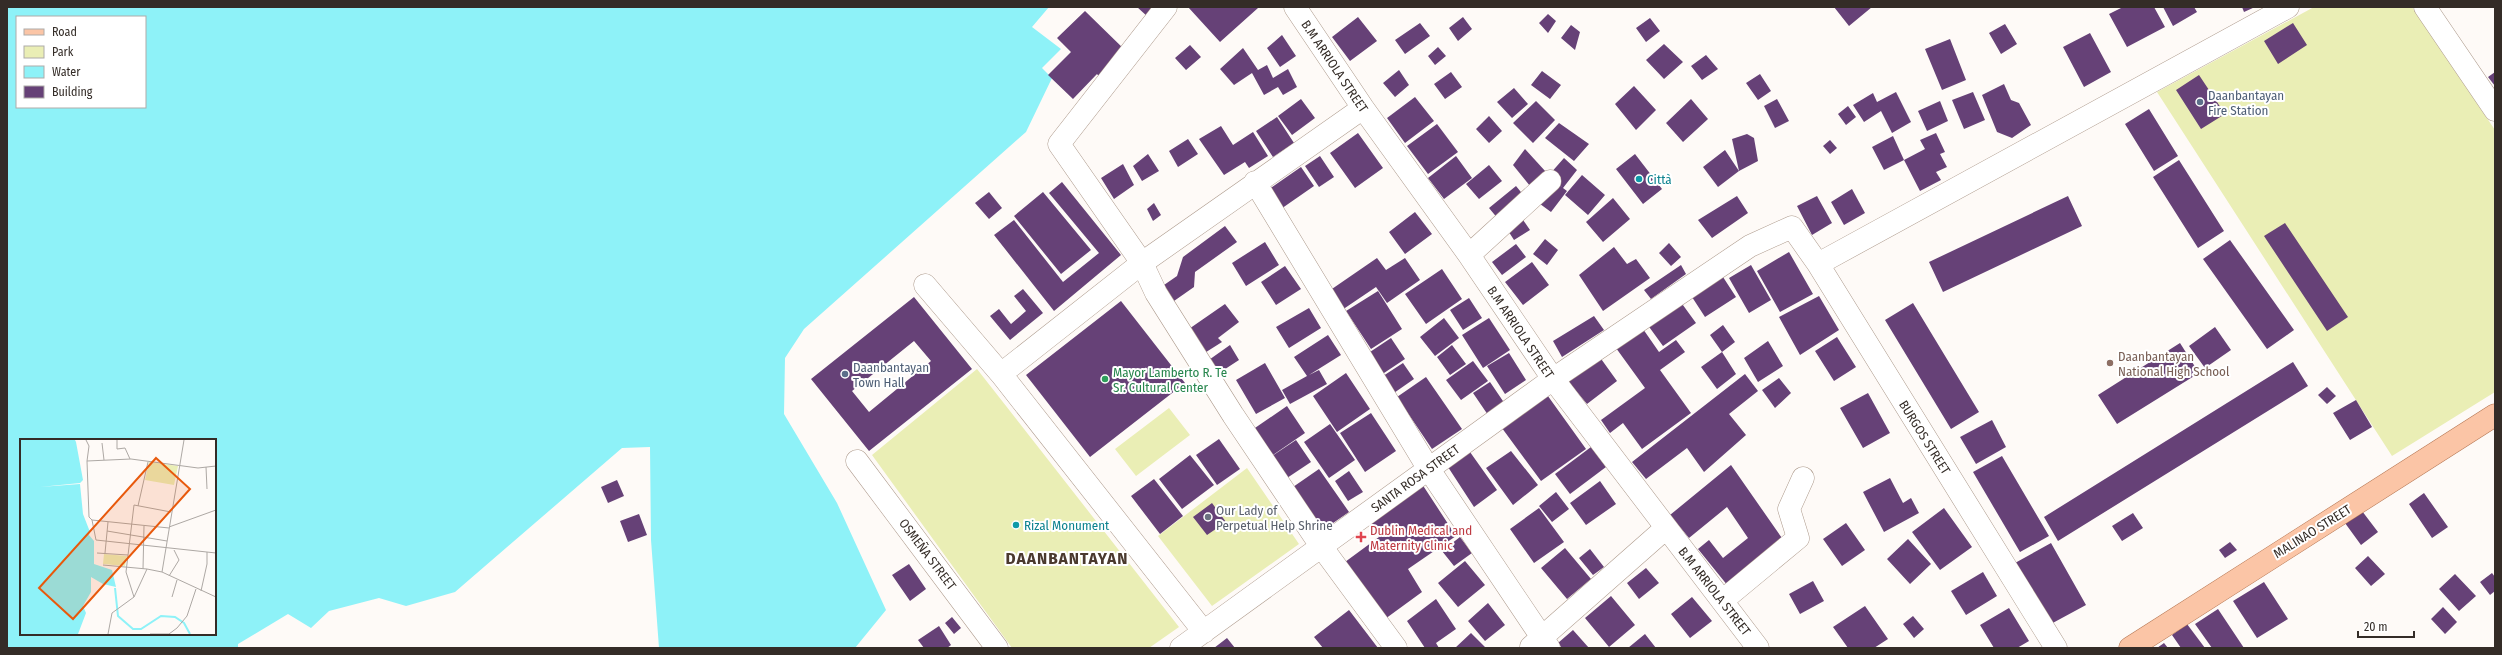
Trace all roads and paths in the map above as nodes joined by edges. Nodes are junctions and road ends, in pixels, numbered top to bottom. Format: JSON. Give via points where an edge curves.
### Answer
{"nodes":[{"id":1,"x":1166,"y":7,"type":"edge"},
{"id":2,"x":1295,"y":7,"type":"edge"},
{"id":3,"x":2288,"y":7,"type":"edge"},
{"id":4,"x":2425,"y":7,"type":"edge"},
{"id":5,"x":1363,"y":108,"type":"junction"},
{"id":6,"x":2495,"y":110,"type":"edge"},
{"id":7,"x":1550,"y":181,"type":"dead end"},
{"id":8,"x":1255,"y":182,"type":"junction"},
{"id":9,"x":1792,"y":227,"type":"joint"},
{"id":10,"x":1469,"y":255,"type":"junction"},
{"id":11,"x":1142,"y":263,"type":"junction"},
{"id":12,"x":1818,"y":264,"type":"junction"},
{"id":13,"x":925,"y":285,"type":"dead end"},
{"id":14,"x":1001,"y":374,"type":"junction"},
{"id":15,"x":1553,"y":379,"type":"junction"},
{"id":16,"x":2495,"y":415,"type":"edge"},
{"id":17,"x":857,"y":461,"type":"dead end"},
{"id":18,"x":1428,"y":468,"type":"junction"},
{"id":19,"x":1803,"y":478,"type":"dead end"},
{"id":20,"x":1666,"y":528,"type":"junction"},
{"id":21,"x":1321,"y":546,"type":"junction"},
{"id":22,"x":1722,"y":601,"type":"junction"},
{"id":23,"x":1204,"y":632,"type":"junction"},
{"id":24,"x":1540,"y":645,"type":"edge"},
{"id":25,"x":997,"y":648,"type":"edge"},
{"id":26,"x":1180,"y":648,"type":"edge"},
{"id":27,"x":1396,"y":648,"type":"edge"},
{"id":28,"x":1758,"y":648,"type":"edge"},
{"id":29,"x":2056,"y":648,"type":"edge"},
{"id":30,"x":2130,"y":648,"type":"edge"}],
"edges":[{"from":1,"to":11,"type":"street","via":[[1059,144]]},
{"from":2,"to":5,"type":"street","name":"B.M ARRIOLA STREET"},
{"from":3,"to":12,"type":"street"},
{"from":4,"to":6,"type":"street"},
{"from":5,"to":8,"type":"street"},
{"from":5,"to":10,"type":"street","name":"B.M ARRIOLA STREET"},
{"from":7,"to":10,"type":"street"},
{"from":8,"to":11,"type":"street"},
{"from":8,"to":18,"type":"street"},
{"from":9,"to":12,"type":"street","name":"BURGOS STREET"},
{"from":9,"to":15,"type":"street","name":"SANTA ROSA STREET","via":[[1750,246]]},
{"from":10,"to":15,"type":"street","name":"B.M ARRIOLA STREET"},
{"from":11,"to":14,"type":"street"},
{"from":11,"to":21,"type":"street","via":[[1169,314]]},
{"from":12,"to":29,"type":"street","name":"BURGOS STREET"},
{"from":13,"to":14,"type":"street"},
{"from":14,"to":23,"type":"street"},
{"from":15,"to":18,"type":"street","name":"SANTA ROSA STREET"},
{"from":15,"to":20,"type":"street","name":"B.M ARRIOLA STREET"},
{"from":16,"to":30,"type":"main road","name":"MALINAO STREET"},
{"from":17,"to":25,"type":"street","name":"OSMEÑA STREET"},
{"from":18,"to":21,"type":"street","name":"SANTA ROSA STREET"},
{"from":18,"to":24,"type":"street"},
{"from":19,"to":22,"type":"street","via":[[1789,509],[1798,538]]},
{"from":20,"to":22,"type":"street","name":"B.M ARRIOLA STREET"},
{"from":20,"to":24,"type":"street"},
{"from":21,"to":23,"type":"street","name":"SANTA ROSA STREET"},
{"from":21,"to":27,"type":"street"},
{"from":22,"to":28,"type":"street","name":"B.M ARRIOLA STREET"},
{"from":23,"to":26,"type":"street","name":"SANTA ROSA STREET"}]}
